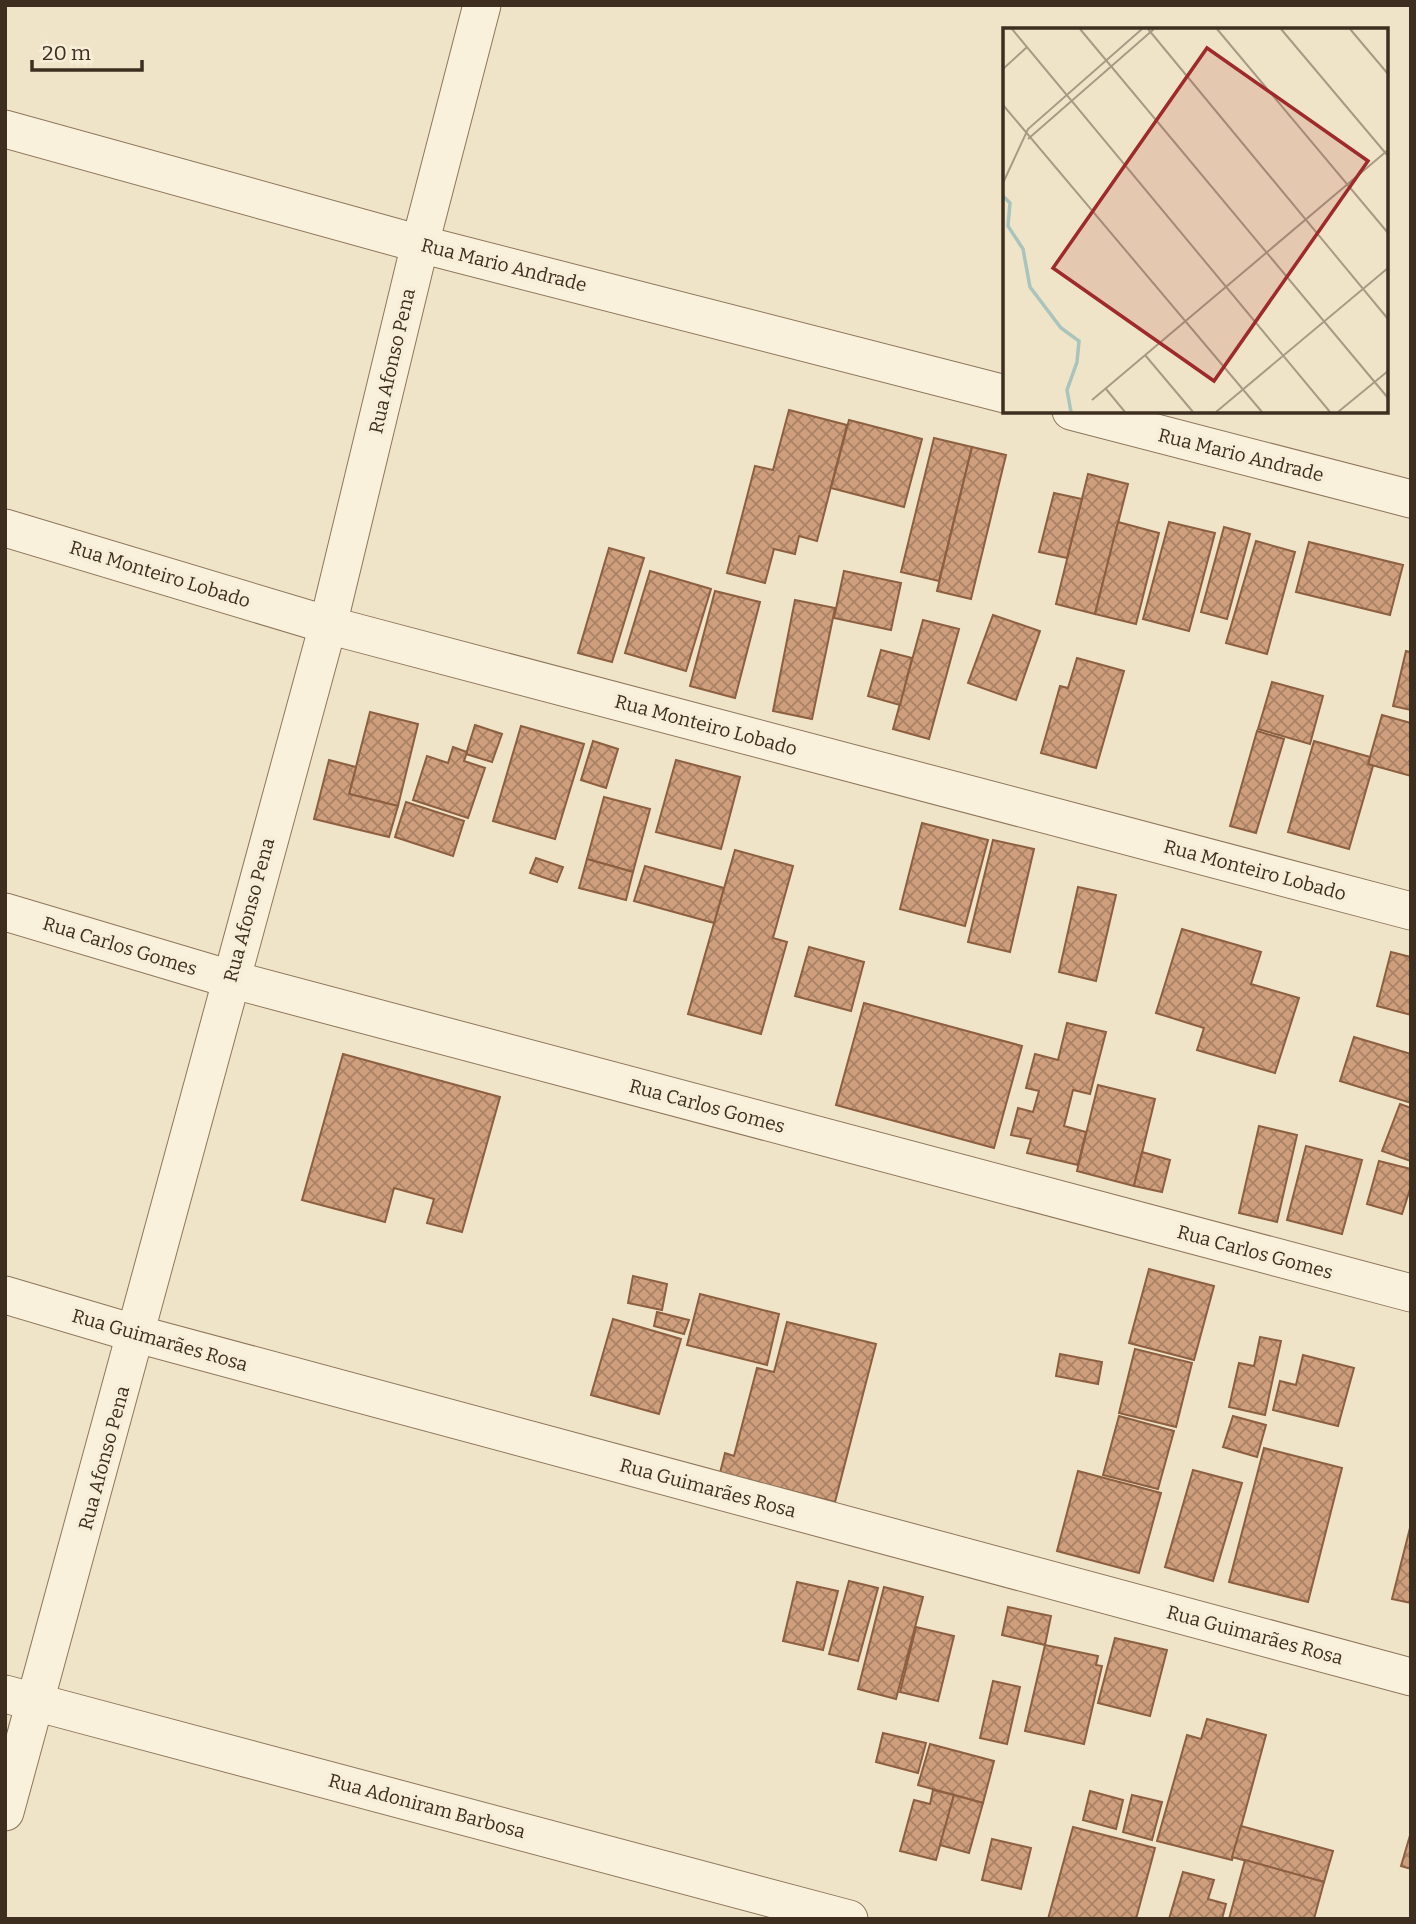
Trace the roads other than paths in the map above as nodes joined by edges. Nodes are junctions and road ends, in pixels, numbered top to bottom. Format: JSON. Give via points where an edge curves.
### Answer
{"nodes":[{"id":1,"x":482,"y":5,"type":"edge"},
{"id":2,"x":5,"y":129,"type":"edge"},
{"id":3,"x":420,"y":244,"type":"junction"},
{"id":4,"x":1003,"y":393,"type":"edge"},
{"id":5,"x":1078,"y":413,"type":"edge"},
{"id":6,"x":1411,"y":499,"type":"edge"},
{"id":7,"x":5,"y":528,"type":"edge"},
{"id":8,"x":328,"y":625,"type":"junction"},
{"id":9,"x":1411,"y":911,"type":"edge"},
{"id":10,"x":5,"y":912,"type":"edge"},
{"id":11,"x":230,"y":979,"type":"junction"},
{"id":12,"x":1411,"y":1293,"type":"edge"},
{"id":13,"x":5,"y":1295,"type":"edge"},
{"id":14,"x":137,"y":1334,"type":"junction"},
{"id":15,"x":1411,"y":1677,"type":"edge"},
{"id":16,"x":21,"y":1698,"type":"edge"},
{"id":17,"x":5,"y":1812,"type":"edge"},
{"id":18,"x":849,"y":1919,"type":"edge"}],
"edges":[{"from":1,"to":3,"type":"street","name":"Rua Afonso Pena"},
{"from":2,"to":3,"type":"street","name":"Rua Mario Andrade"},
{"from":3,"to":4,"type":"street","name":"Rua Mario Andrade"},
{"from":3,"to":8,"type":"street","name":"Rua Afonso Pena"},
{"from":5,"to":6,"type":"street","name":"Rua Mario Andrade"},
{"from":7,"to":8,"type":"street","name":"Rua Monteiro Lobado"},
{"from":8,"to":9,"type":"street","name":"Rua Monteiro Lobado"},
{"from":8,"to":11,"type":"street","name":"Rua Afonso Pena"},
{"from":10,"to":11,"type":"street","name":"Rua Carlos Gomes"},
{"from":11,"to":12,"type":"street","name":"Rua Carlos Gomes"},
{"from":11,"to":14,"type":"street","name":"Rua Afonso Pena"},
{"from":13,"to":14,"type":"street","name":"Rua Guimarães Rosa"},
{"from":14,"to":15,"type":"street","name":"Rua Guimarães Rosa"},
{"from":14,"to":16,"type":"street","name":"Rua Afonso Pena"},
{"from":16,"to":17,"type":"street","name":"Rua Afonso Pena"},
{"from":16,"to":18,"type":"street","name":"Rua Adoniram Barbosa"}]}
